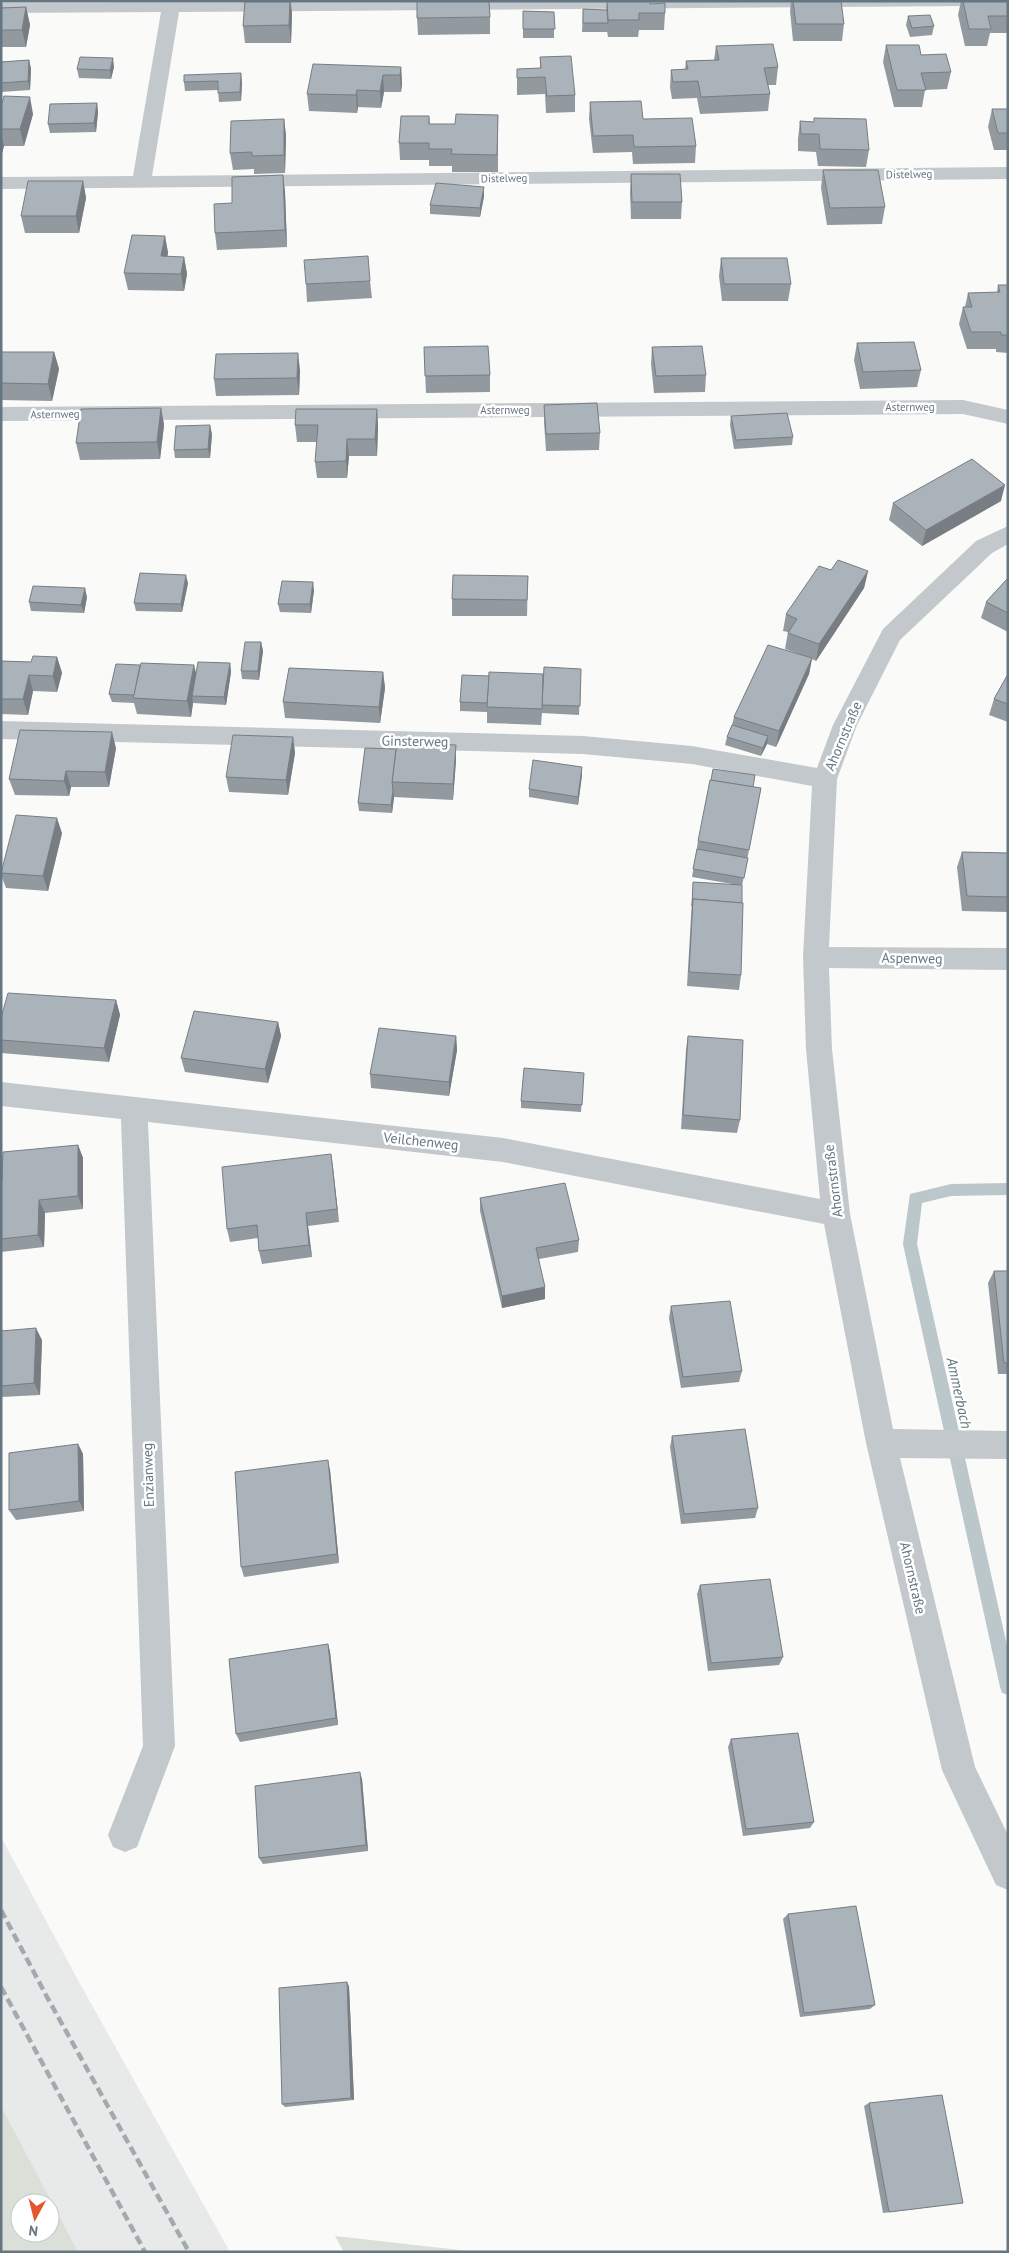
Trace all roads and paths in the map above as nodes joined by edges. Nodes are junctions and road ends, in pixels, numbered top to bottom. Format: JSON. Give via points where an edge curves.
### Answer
{"nodes":[{"id":1,"x":976,"y":1,"type":"edge"},
{"id":2,"x":172,"y":3,"type":"edge"},
{"id":3,"x":1,"y":8,"type":"edge"},
{"id":4,"x":1008,"y":173,"type":"edge"},
{"id":5,"x":142,"y":181,"type":"junction"},
{"id":6,"x":1,"y":183,"type":"edge"},
{"id":7,"x":1,"y":414,"type":"edge"},
{"id":8,"x":1008,"y":417,"type":"edge"},
{"id":9,"x":1008,"y":534,"type":"edge"},
{"id":10,"x":1,"y":730,"type":"edge"},
{"id":11,"x":825,"y":779,"type":"junction"},
{"id":12,"x":816,"y":957,"type":"junction"},
{"id":13,"x":1008,"y":960,"type":"edge"},
{"id":14,"x":1,"y":1094,"type":"edge"},
{"id":15,"x":134,"y":1110,"type":"junction"},
{"id":16,"x":836,"y":1214,"type":"junction"},
{"id":17,"x":881,"y":1443,"type":"junction"},
{"id":18,"x":1008,"y":1445,"type":"edge"},
{"id":19,"x":126,"y":1835,"type":"dead end"},
{"id":20,"x":1008,"y":1873,"type":"edge"}],
"edges":[{"from":1,"to":2,"type":"street"},
{"from":2,"to":3,"type":"street"},
{"from":2,"to":5,"type":"street"},
{"from":4,"to":5,"type":"street","name":"Distelweg"},
{"from":5,"to":6,"type":"street","name":"Distelweg"},
{"from":7,"to":8,"type":"street","name":"Asternweg","via":[[963,407]]},
{"from":9,"to":11,"type":"street","name":"Ahornstraße","via":[[984,547],[891,635],[845,725]]},
{"from":10,"to":11,"type":"street","name":"Ginsterweg","via":[[583,745],[692,755]]},
{"from":11,"to":12,"type":"street","name":"Ahornstraße"},
{"from":12,"to":13,"type":"street","name":"Aspenweg"},
{"from":12,"to":16,"type":"street","name":"Ahornstraße","via":[[819,1049]]},
{"from":14,"to":15,"type":"street","name":"Veilchenweg"},
{"from":15,"to":16,"type":"street","name":"Veilchenweg","via":[[503,1150]]},
{"from":15,"to":19,"type":"street","name":"Enzianweg","via":[[159,1746]]},
{"from":16,"to":17,"type":"street","name":"Ahornstraße"},
{"from":17,"to":18,"type":"street"},
{"from":17,"to":20,"type":"street","name":"Ahornstraße","via":[[959,1770]]}]}
